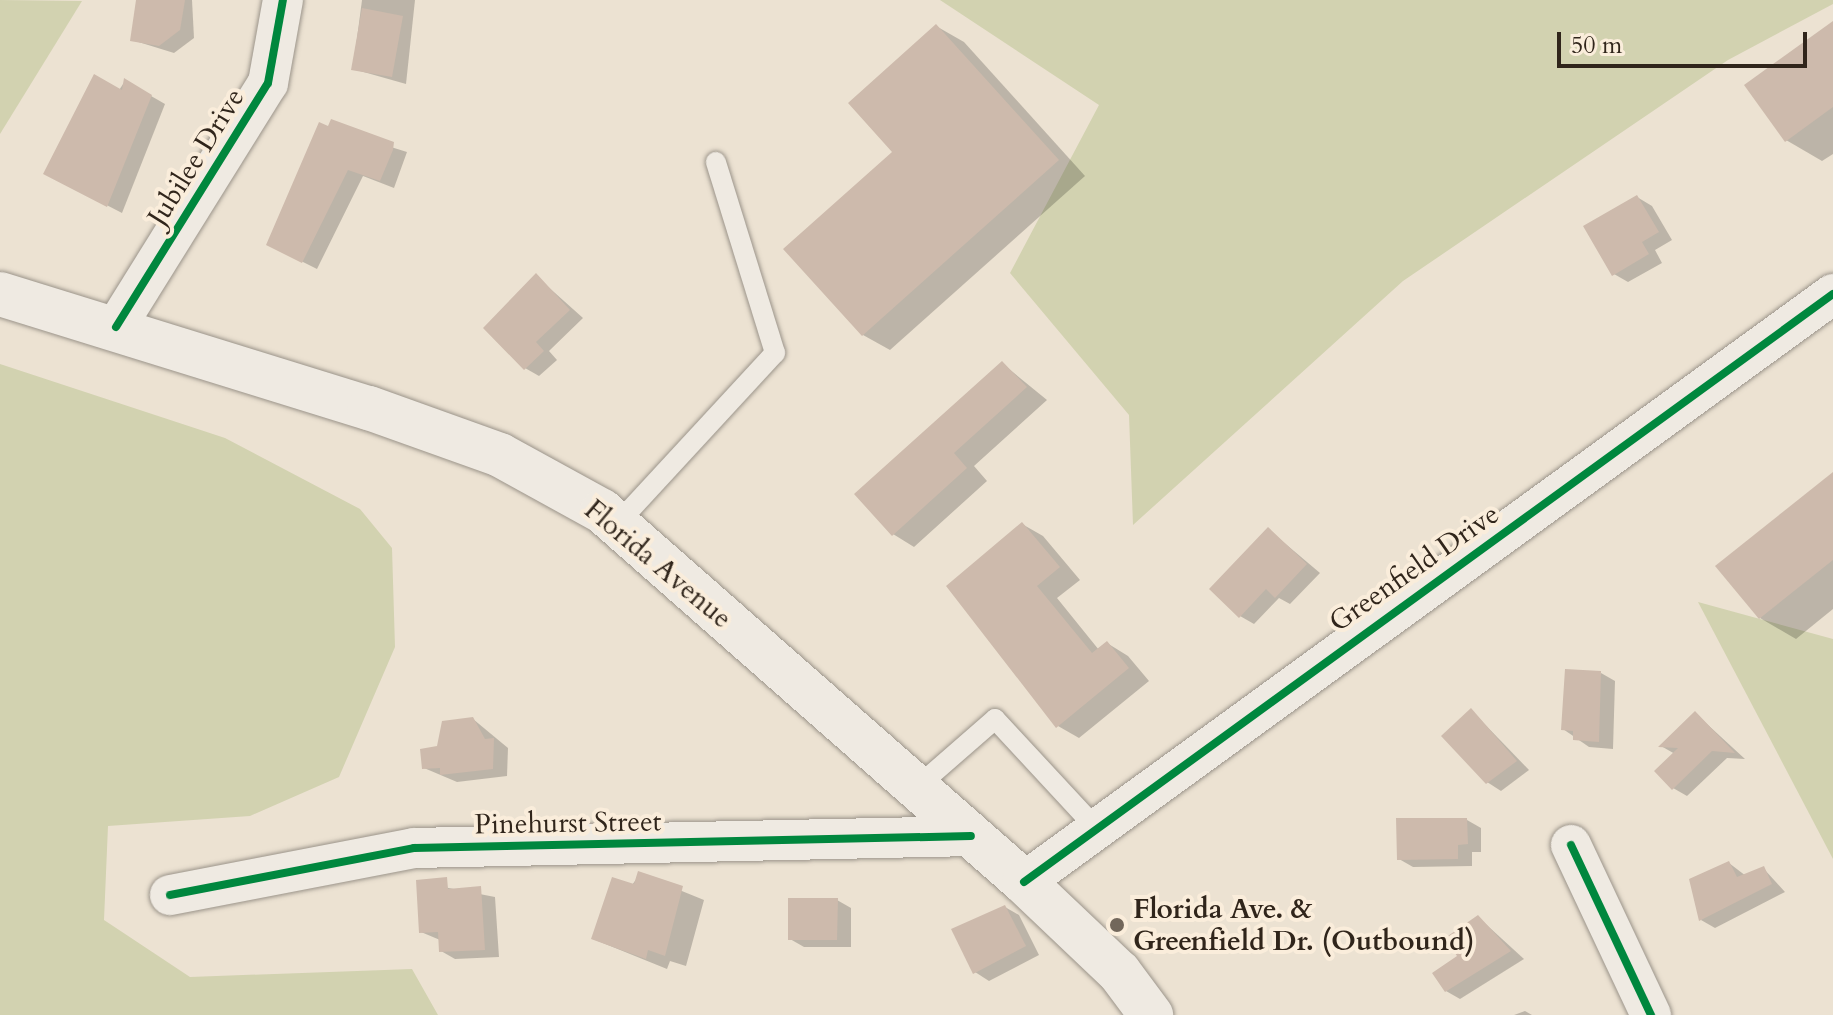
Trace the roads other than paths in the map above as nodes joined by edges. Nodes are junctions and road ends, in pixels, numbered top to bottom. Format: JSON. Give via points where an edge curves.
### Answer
{"nodes":[{"id":1,"x":283,"y":0,"type":"edge"},
{"id":2,"x":716,"y":162,"type":"dead end"},
{"id":3,"x":0,"y":294,"type":"edge"},
{"id":4,"x":1833,"y":294,"type":"edge"},
{"id":5,"x":116,"y":327,"type":"junction"},
{"id":6,"x":617,"y":524,"type":"junction"},
{"id":7,"x":916,"y":788,"type":"junction"},
{"id":8,"x":1096,"y":828,"type":"junction"},
{"id":9,"x":971,"y":836,"type":"junction"},
{"id":10,"x":1571,"y":845,"type":"dead end"},
{"id":11,"x":1024,"y":882,"type":"junction"},
{"id":12,"x":170,"y":895,"type":"dead end"},
{"id":13,"x":1151,"y":1015,"type":"edge"},
{"id":14,"x":1651,"y":1015,"type":"edge"}],
"edges":[{"from":1,"to":5,"type":"street","name":"Jubilee Drive","via":[[268,83]]},
{"from":2,"to":6,"type":"lane","via":[[775,353]]},
{"from":3,"to":5,"type":"main road","name":"Florida Avenue"},
{"from":4,"to":8,"type":"street","name":"Greenfield Drive"},
{"from":5,"to":6,"type":"main road","name":"Florida Avenue","via":[[500,455]]},
{"from":6,"to":7,"type":"main road","name":"Florida Avenue"},
{"from":7,"to":8,"type":"lane","via":[[995,719]]},
{"from":7,"to":9,"type":"main road","name":"Florida Avenue"},
{"from":8,"to":11,"type":"street","name":"Greenfield Drive"},
{"from":9,"to":11,"type":"main road","name":"Florida Avenue"},
{"from":9,"to":12,"type":"street","name":"Pinehurst Street","via":[[414,848]]},
{"from":10,"to":14,"type":"street"},
{"from":11,"to":13,"type":"main road","name":"Florida Avenue","via":[[1119,972]]}]}
